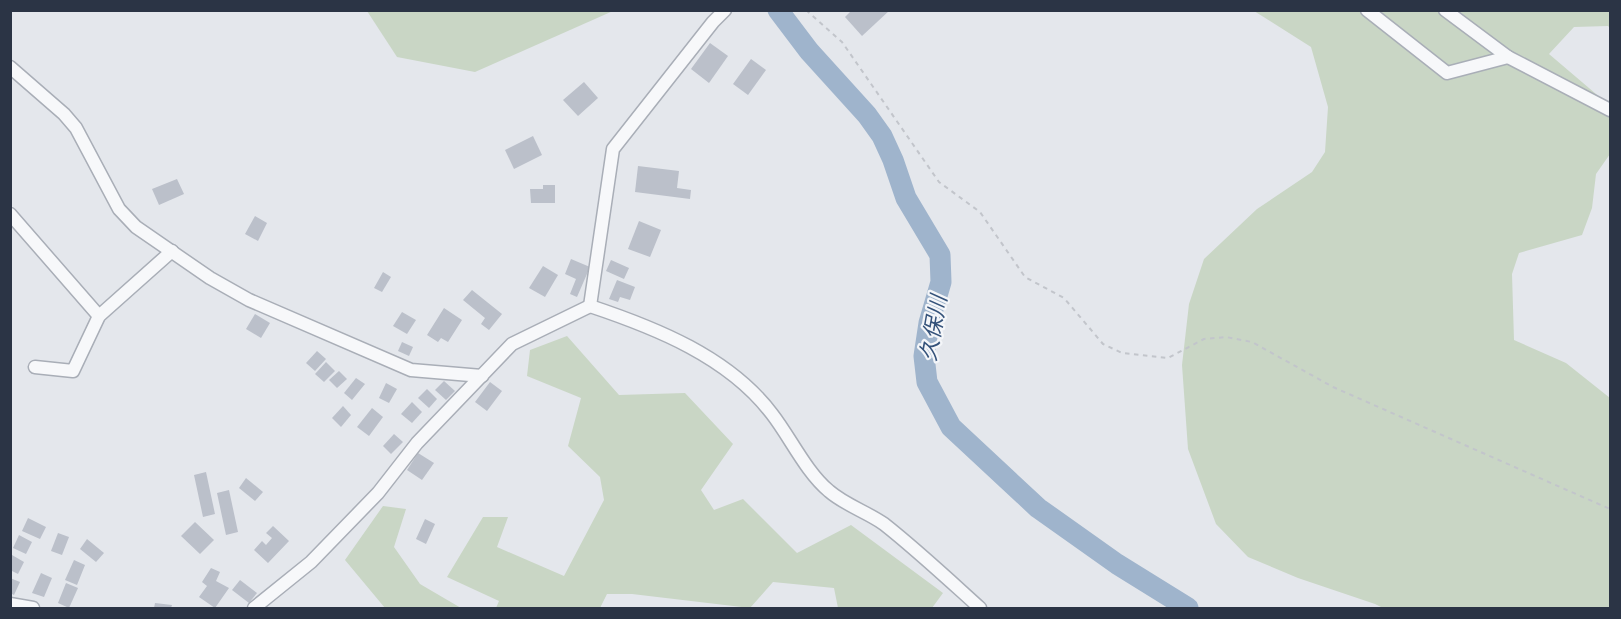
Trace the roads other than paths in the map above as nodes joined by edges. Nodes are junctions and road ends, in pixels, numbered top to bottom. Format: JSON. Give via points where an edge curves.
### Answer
{"nodes":[{"id":1,"x":725,"y":10,"type":"edge"},
{"id":2,"x":1367,"y":10,"type":"edge"},
{"id":3,"x":1445,"y":10,"type":"edge"},
{"id":4,"x":1508,"y":57,"type":"junction"},
{"id":5,"x":10,"y":67,"type":"edge"},
{"id":6,"x":1611,"y":110,"type":"edge"},
{"id":7,"x":10,"y":214,"type":"edge"},
{"id":8,"x":172,"y":251,"type":"junction"},
{"id":9,"x":590,"y":306,"type":"junction"},
{"id":10,"x":99,"y":316,"type":"junction"},
{"id":11,"x":35,"y":367,"type":"dead end"},
{"id":12,"x":482,"y":376,"type":"junction"},
{"id":13,"x":10,"y":604,"type":"edge"},
{"id":14,"x":33,"y":609,"type":"edge"},
{"id":15,"x":254,"y":609,"type":"edge"},
{"id":16,"x":980,"y":609,"type":"edge"}],
"edges":[{"from":1,"to":9,"type":"street","via":[[613,149]]},
{"from":2,"to":4,"type":"street","via":[[1447,73]]},
{"from":3,"to":4,"type":"street"},
{"from":4,"to":6,"type":"street"},
{"from":5,"to":8,"type":"street","via":[[76,128],[119,209],[136,227]]},
{"from":7,"to":10,"type":"street"},
{"from":8,"to":10,"type":"street"},
{"from":8,"to":12,"type":"street","via":[[249,300],[383,359],[411,370]]},
{"from":9,"to":12,"type":"street","via":[[512,344]]},
{"from":9,"to":16,"type":"street","via":[[721,364],[771,412],[829,491],[882,523]]},
{"from":10,"to":11,"type":"street","via":[[73,371]]},
{"from":12,"to":15,"type":"street","via":[[311,562]]},
{"from":13,"to":14,"type":"street"}]}
